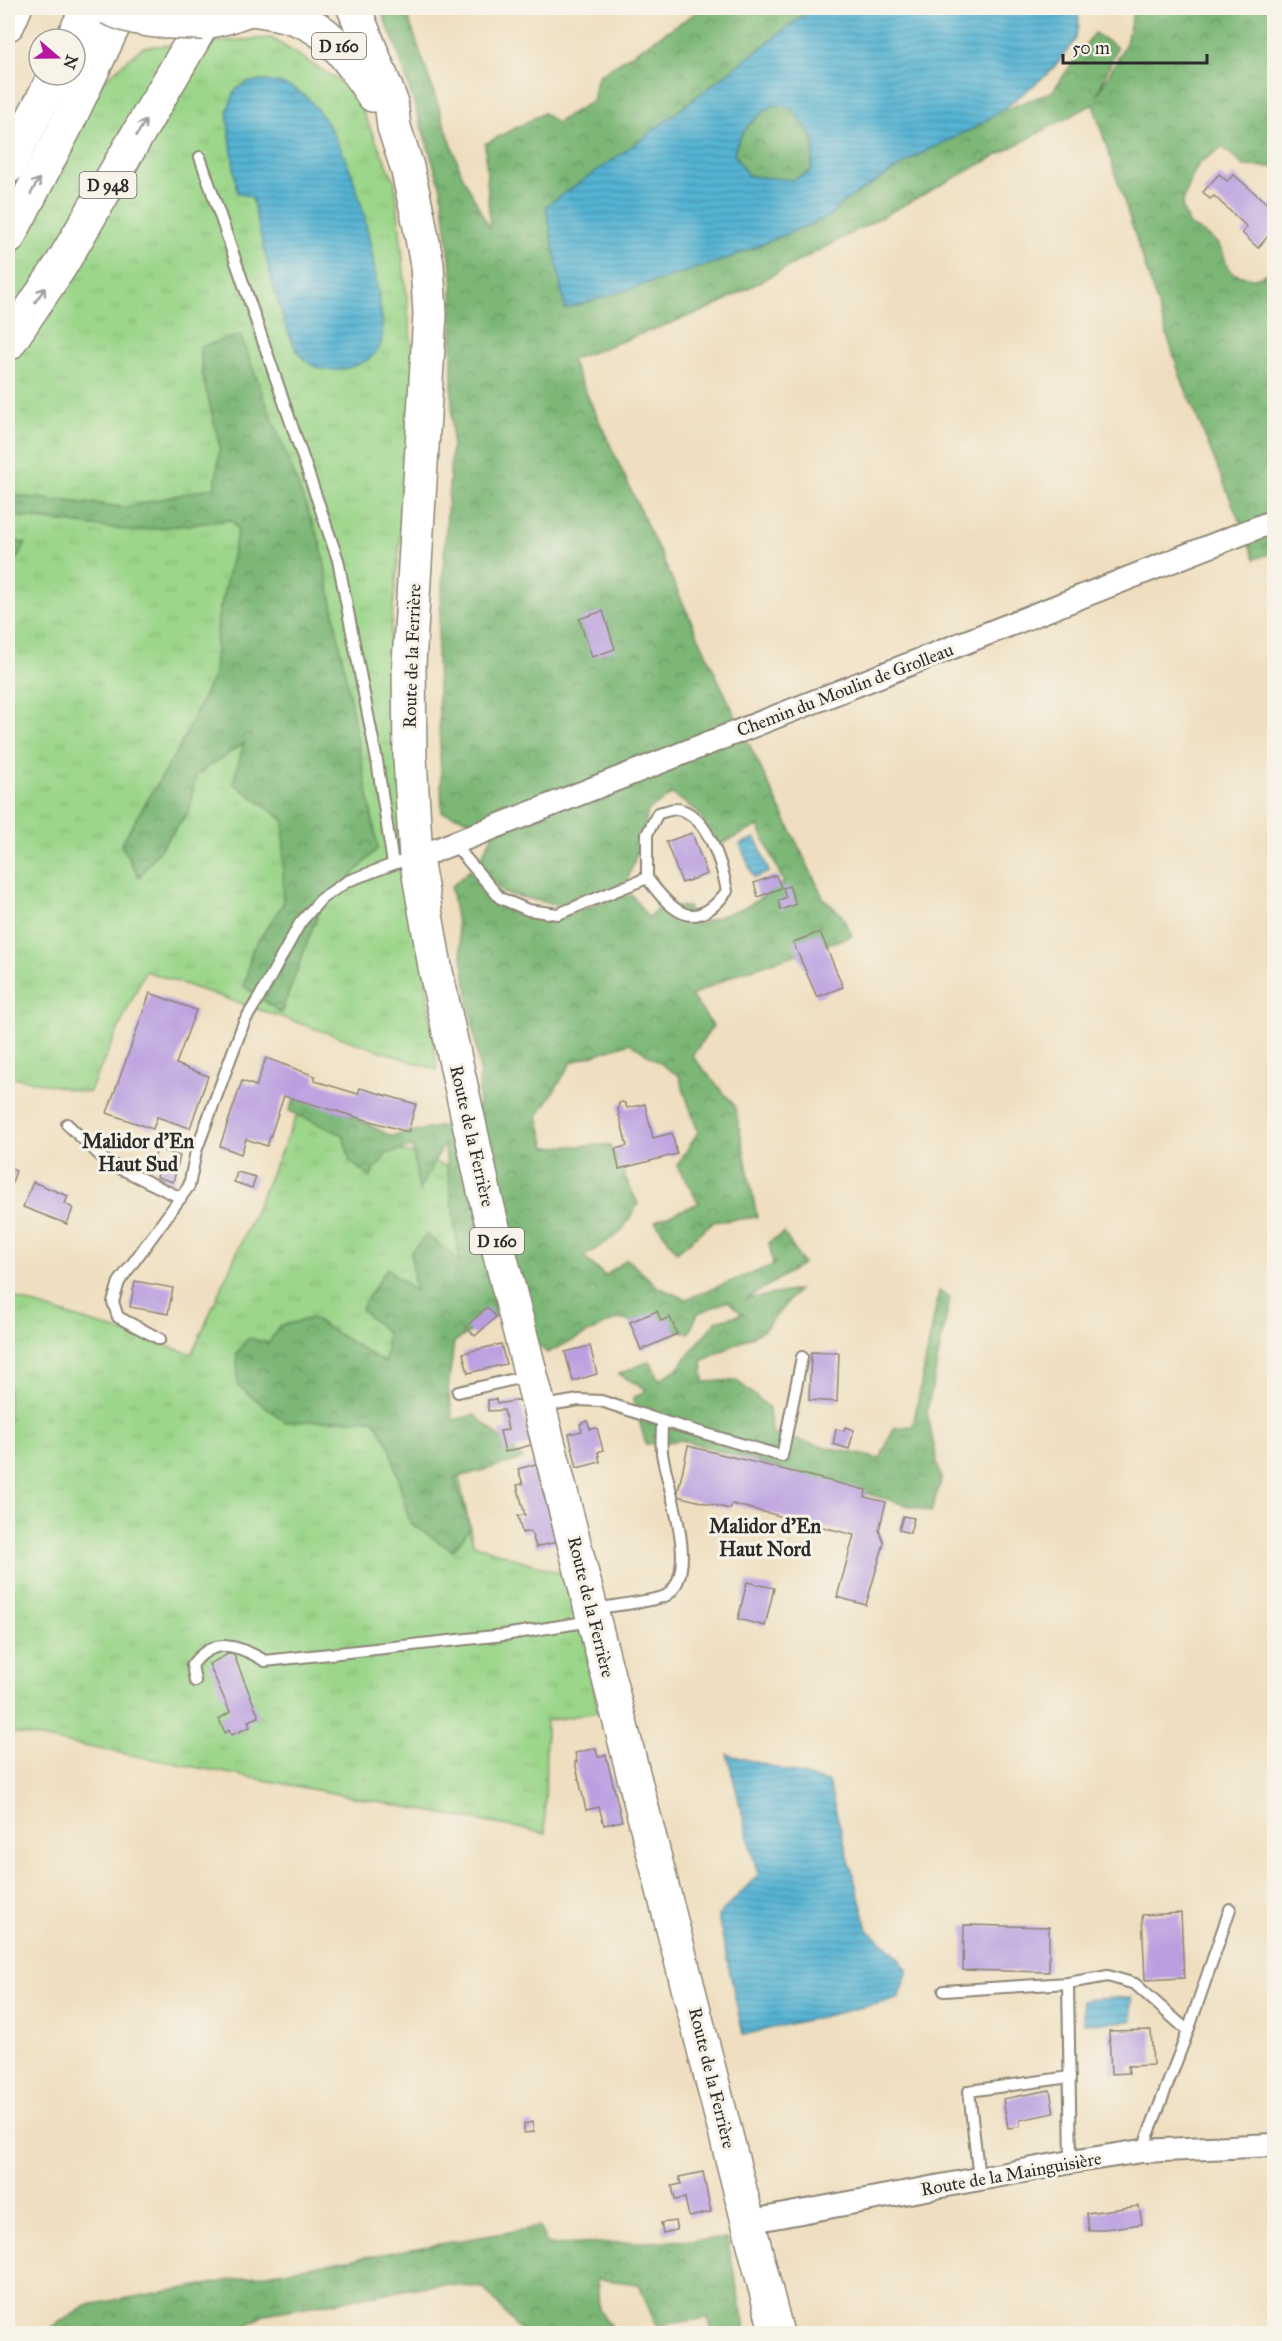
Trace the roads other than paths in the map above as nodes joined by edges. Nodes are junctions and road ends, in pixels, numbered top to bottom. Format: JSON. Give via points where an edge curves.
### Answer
{"nodes":[{"id":1,"x":15,"y":8,"type":"edge"},
{"id":2,"x":88,"y":8,"type":"edge"},
{"id":3,"x":108,"y":8,"type":"edge"},
{"id":4,"x":122,"y":8,"type":"edge"},
{"id":5,"x":251,"y":8,"type":"edge"},
{"id":6,"x":354,"y":8,"type":"edge"},
{"id":7,"x":203,"y":23,"type":"junction"},
{"id":8,"x":8,"y":24,"type":"edge"},
{"id":9,"x":78,"y":27,"type":"edge"},
{"id":10,"x":48,"y":87,"type":"edge"},
{"id":11,"x":394,"y":127,"type":"junction"},
{"id":12,"x":200,"y":157,"type":"dead end"},
{"id":13,"x":8,"y":167,"type":"edge"},
{"id":14,"x":8,"y":238,"type":"edge"},
{"id":15,"x":8,"y":344,"type":"edge"},
{"id":16,"x":1275,"y":521,"type":"edge"},
{"id":17,"x":453,"y":843,"type":"junction"},
{"id":18,"x":405,"y":861,"type":"junction"},
{"id":19,"x":647,"y":878,"type":"junction"},
{"id":20,"x":67,"y":1124,"type":"dead end"},
{"id":21,"x":181,"y":1198,"type":"junction"},
{"id":22,"x":160,"y":1339,"type":"dead end"},
{"id":23,"x":802,"y":1358,"type":"dead end"},
{"id":24,"x":536,"y":1391,"type":"junction"},
{"id":25,"x":458,"y":1392,"type":"dead end"},
{"id":26,"x":662,"y":1421,"type":"junction"},
{"id":27,"x":593,"y":1615,"type":"junction"},
{"id":28,"x":195,"y":1681,"type":"dead end"},
{"id":29,"x":1230,"y":1910,"type":"dead end"},
{"id":30,"x":1068,"y":1983,"type":"junction"},
{"id":31,"x":944,"y":1991,"type":"dead end"},
{"id":32,"x":1188,"y":2031,"type":"junction"},
{"id":33,"x":1070,"y":2077,"type":"junction"},
{"id":34,"x":1275,"y":2145,"type":"edge"},
{"id":35,"x":1142,"y":2151,"type":"junction"},
{"id":36,"x":1071,"y":2162,"type":"junction"},
{"id":37,"x":978,"y":2179,"type":"junction"},
{"id":38,"x":750,"y":2224,"type":"junction"},
{"id":39,"x":777,"y":2334,"type":"edge"}],
"edges":[{"from":1,"to":8,"type":"main road"},
{"from":2,"to":9,"type":"main road"},
{"from":3,"to":7,"type":"main road","bridge":true,"via":[[149,21]]},
{"from":14,"to":4,"type":"main road","one_way":true},
{"from":5,"to":7,"type":"main road"},
{"from":5,"to":11,"type":"main road","name":"Route de la Ferrière","number":"D 160","via":[[289,16],[331,38]]},
{"from":6,"to":11,"type":"main road","name":"Route de la Ferrière","number":"D 160","via":[[390,101]]},
{"from":15,"to":7,"type":"main road","number":"D 948","one_way":true,"via":[[61,264]]},
{"from":10,"to":13,"type":"main road"},
{"from":11,"to":18,"type":"main road","name":"Route de la Ferrière","number":"D 160","via":[[418,216],[430,314],[409,664]]},
{"from":12,"to":18,"type":"lane","via":[[338,560],[377,761]]},
{"from":16,"to":17,"type":"street","name":"Chemin du Moulin de Grolleau"},
{"from":17,"to":18,"type":"street","name":"Chemin du Moulin de Grolleau"},
{"from":17,"to":19,"type":"lane","via":[[500,898],[528,910],[558,914]]},
{"from":18,"to":21,"type":"lane","via":[[348,881],[322,898],[300,923],[244,1022],[196,1151],[189,1186]]},
{"from":18,"to":24,"type":"main road","name":"Route de la Ferrière","number":"D 160","via":[[436,972],[486,1200]]},
{"from":19,"to":19,"type":"lane","via":[[647,834],[658,813],[675,809],[689,813],[706,830],[723,867],[727,891],[715,907],[701,914],[681,913],[665,902]]},
{"from":20,"to":21,"type":"lane","via":[[107,1162]]},
{"from":21,"to":22,"type":"lane","via":[[119,1282],[113,1302],[118,1317]]},
{"from":23,"to":26,"type":"lane","via":[[782,1456]]},
{"from":24,"to":25,"type":"lane"},
{"from":24,"to":26,"type":"lane","via":[[601,1401]]},
{"from":24,"to":27,"type":"main road","name":"Route de la Ferrière","number":"D 160"},
{"from":26,"to":27,"type":"lane","via":[[662,1452],[680,1536],[681,1570],[676,1586],[665,1596]]},
{"from":27,"to":28,"type":"lane","via":[[504,1635],[265,1661],[243,1648],[222,1646],[201,1653],[192,1665]]},
{"from":27,"to":38,"type":"main road","name":"Route de la Ferrière","number":"D 160"},
{"from":29,"to":32,"type":"lane"},
{"from":30,"to":31,"type":"lane"},
{"from":30,"to":32,"type":"lane","via":[[1108,1976],[1134,1984]]},
{"from":30,"to":33,"type":"lane"},
{"from":32,"to":35,"type":"lane"},
{"from":33,"to":36,"type":"lane"},
{"from":33,"to":37,"type":"lane","via":[[969,2091]]},
{"from":34,"to":35,"type":"street","name":"Route de la Mainguisière"},
{"from":35,"to":36,"type":"street","name":"Route de la Mainguisière"},
{"from":36,"to":37,"type":"street","name":"Route de la Mainguisière"},
{"from":37,"to":38,"type":"street","name":"Route de la Mainguisière"},
{"from":38,"to":39,"type":"main road","name":"Route de la Ferrière","number":"D 160"}]}
